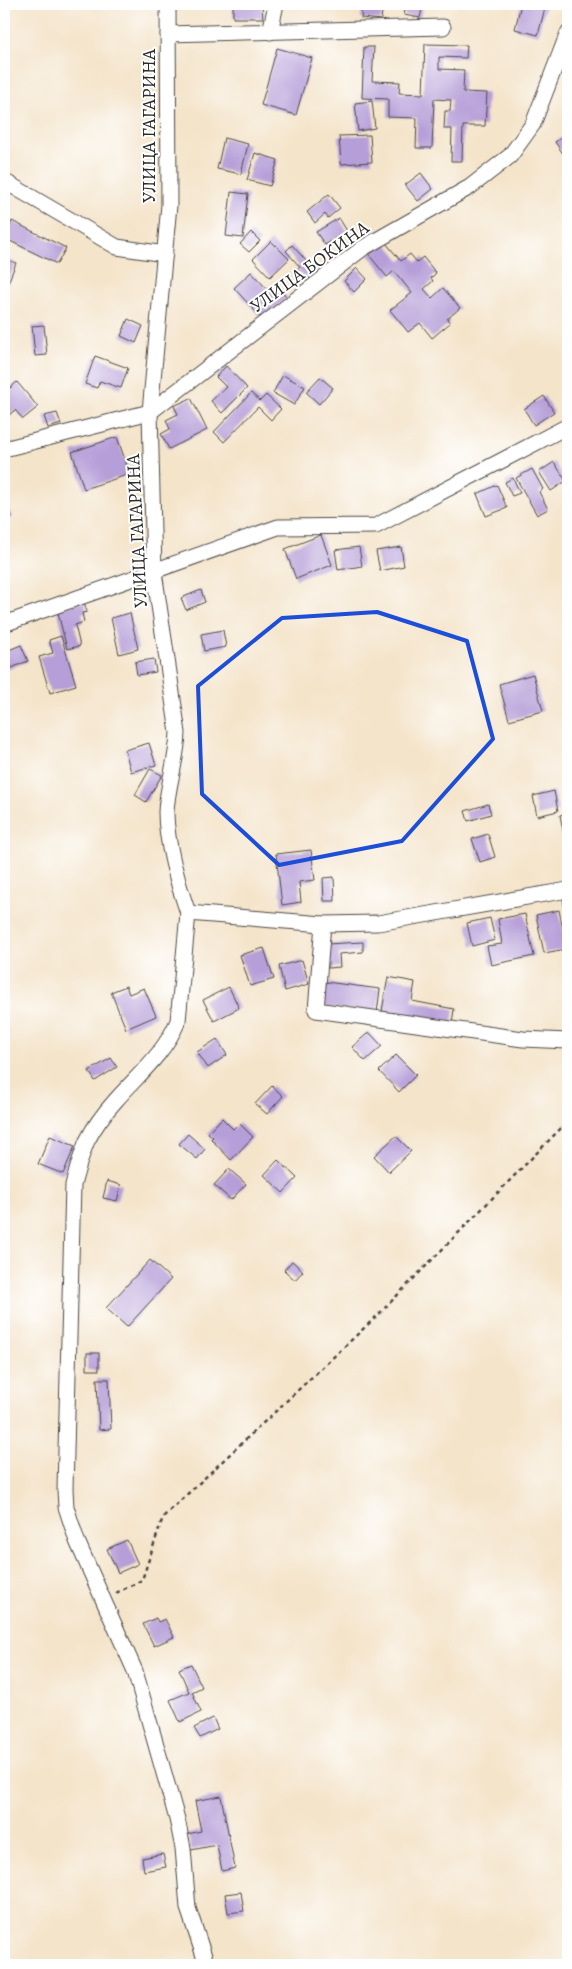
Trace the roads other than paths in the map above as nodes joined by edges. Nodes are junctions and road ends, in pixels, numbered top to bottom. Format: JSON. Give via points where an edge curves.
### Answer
{"nodes":[{"id":1,"x":168,"y":4,"type":"edge"},
{"id":2,"x":276,"y":4,"type":"edge"},
{"id":3,"x":443,"y":27,"type":"dead end"},
{"id":4,"x":270,"y":32,"type":"junction"},
{"id":5,"x":568,"y":33,"type":"edge"},
{"id":6,"x":168,"y":34,"type":"junction"},
{"id":7,"x":4,"y":181,"type":"edge"},
{"id":8,"x":164,"y":254,"type":"junction"},
{"id":9,"x":150,"y":412,"type":"junction"},
{"id":10,"x":568,"y":426,"type":"edge"},
{"id":11,"x":4,"y":449,"type":"edge"},
{"id":12,"x":154,"y":572,"type":"junction"},
{"id":13,"x":4,"y":624,"type":"edge"},
{"id":14,"x":568,"y":890,"type":"edge"},
{"id":15,"x":188,"y":913,"type":"junction"},
{"id":16,"x":323,"y":924,"type":"junction"},
{"id":17,"x":568,"y":1041,"type":"edge"},
{"id":18,"x":207,"y":1965,"type":"edge"}],
"edges":[{"from":1,"to":6,"type":"street","name":"УЛИЦА ГАГАРИНА"},
{"from":2,"to":4,"type":"street"},
{"from":3,"to":4,"type":"street"},
{"from":4,"to":6,"type":"street"},
{"from":5,"to":9,"type":"street","name":"УЛИЦА БОКИНА","via":[[533,124],[510,156],[470,187],[363,248]]},
{"from":6,"to":8,"type":"street","name":"УЛИЦА ГАГАРИНА","via":[[169,204]]},
{"from":7,"to":8,"type":"street","via":[[117,247]]},
{"from":8,"to":9,"type":"street","name":"УЛИЦА ГАГАРИНА"},
{"from":9,"to":11,"type":"street","name":"УЛИЦА БОКИНА"},
{"from":9,"to":12,"type":"street","name":"УЛИЦА ГАГАРИНА"},
{"from":10,"to":12,"type":"street","via":[[376,526],[278,527]]},
{"from":12,"to":13,"type":"street"},
{"from":12,"to":15,"type":"street","name":"УЛИЦА ГАГАРИНА","via":[[178,733],[178,752],[168,791],[168,834]]},
{"from":14,"to":16,"type":"street","via":[[378,923]]},
{"from":15,"to":16,"type":"street"},
{"from":15,"to":18,"type":"street","name":"УЛИЦА ГАГАРИНА","via":[[178,1022],[164,1048],[100,1121],[88,1140],[73,1185],[65,1489],[66,1507],[77,1541],[135,1671],[180,1832],[188,1908]]},
{"from":16,"to":17,"type":"street","via":[[316,1010],[523,1039]]}]}
